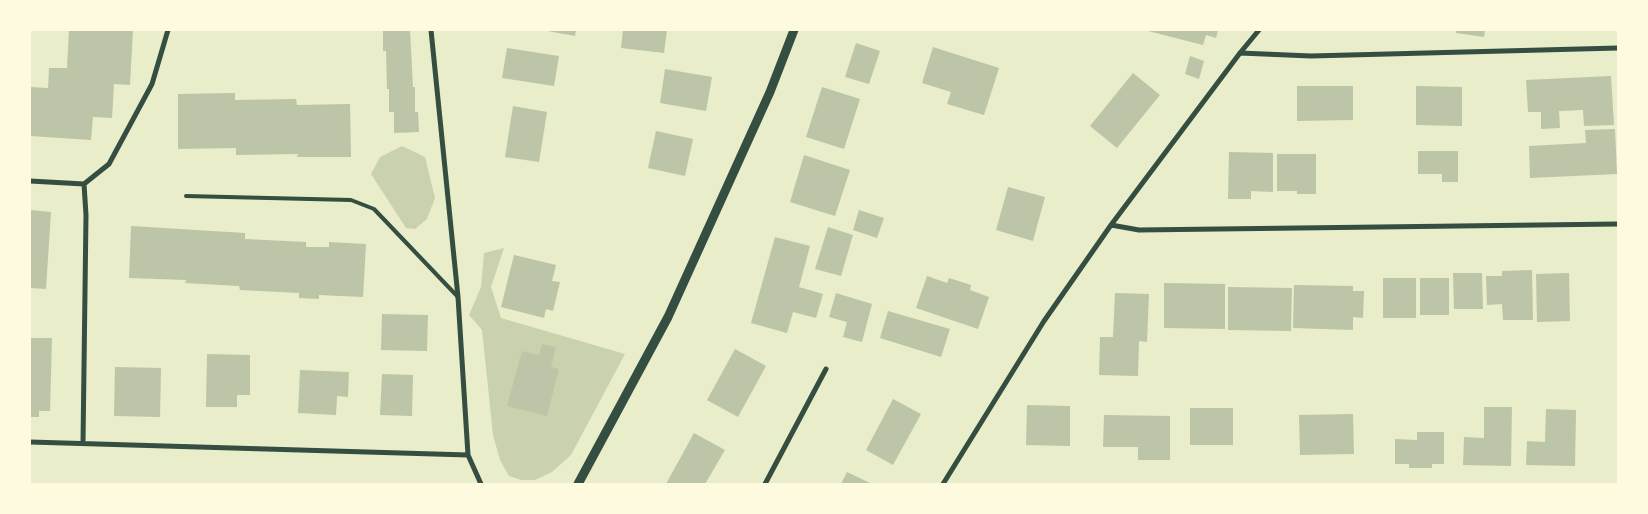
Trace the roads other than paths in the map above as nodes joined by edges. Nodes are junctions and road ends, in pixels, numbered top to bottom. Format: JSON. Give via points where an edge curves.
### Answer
{"nodes":[{"id":1,"x":168,"y":30,"type":"edge"},
{"id":2,"x":431,"y":30,"type":"edge"},
{"id":3,"x":794,"y":30,"type":"edge"},
{"id":4,"x":1259,"y":30,"type":"edge"},
{"id":5,"x":1618,"y":48,"type":"edge"},
{"id":6,"x":1240,"y":53,"type":"junction"},
{"id":7,"x":30,"y":181,"type":"edge"},
{"id":8,"x":84,"y":184,"type":"junction"},
{"id":9,"x":186,"y":196,"type":"dead end"},
{"id":10,"x":1618,"y":224,"type":"edge"},
{"id":11,"x":1111,"y":225,"type":"junction"},
{"id":12,"x":458,"y":297,"type":"junction"},
{"id":13,"x":826,"y":369,"type":"dead end"},
{"id":14,"x":30,"y":442,"type":"edge"},
{"id":15,"x":83,"y":443,"type":"junction"},
{"id":16,"x":468,"y":454,"type":"junction"},
{"id":17,"x":482,"y":484,"type":"edge"},
{"id":18,"x":578,"y":484,"type":"edge"},
{"id":19,"x":764,"y":484,"type":"edge"},
{"id":20,"x":943,"y":484,"type":"edge"}],
"edges":[{"from":1,"to":8,"type":"street","via":[[152,84],[109,164]]},
{"from":2,"to":12,"type":"street"},
{"from":3,"to":18,"type":"street","via":[[770,92],[668,317]]},
{"from":4,"to":6,"type":"street"},
{"from":5,"to":6,"type":"street","via":[[1311,56]]},
{"from":6,"to":11,"type":"street"},
{"from":7,"to":8,"type":"street"},
{"from":8,"to":15,"type":"street"},
{"from":9,"to":12,"type":"lane","via":[[351,200],[374,209]]},
{"from":10,"to":11,"type":"street","via":[[1149,230]]},
{"from":11,"to":20,"type":"street","via":[[1044,321]]},
{"from":12,"to":16,"type":"street"},
{"from":13,"to":19,"type":"street"},
{"from":14,"to":15,"type":"street"},
{"from":15,"to":16,"type":"street"},
{"from":16,"to":17,"type":"street"}]}
